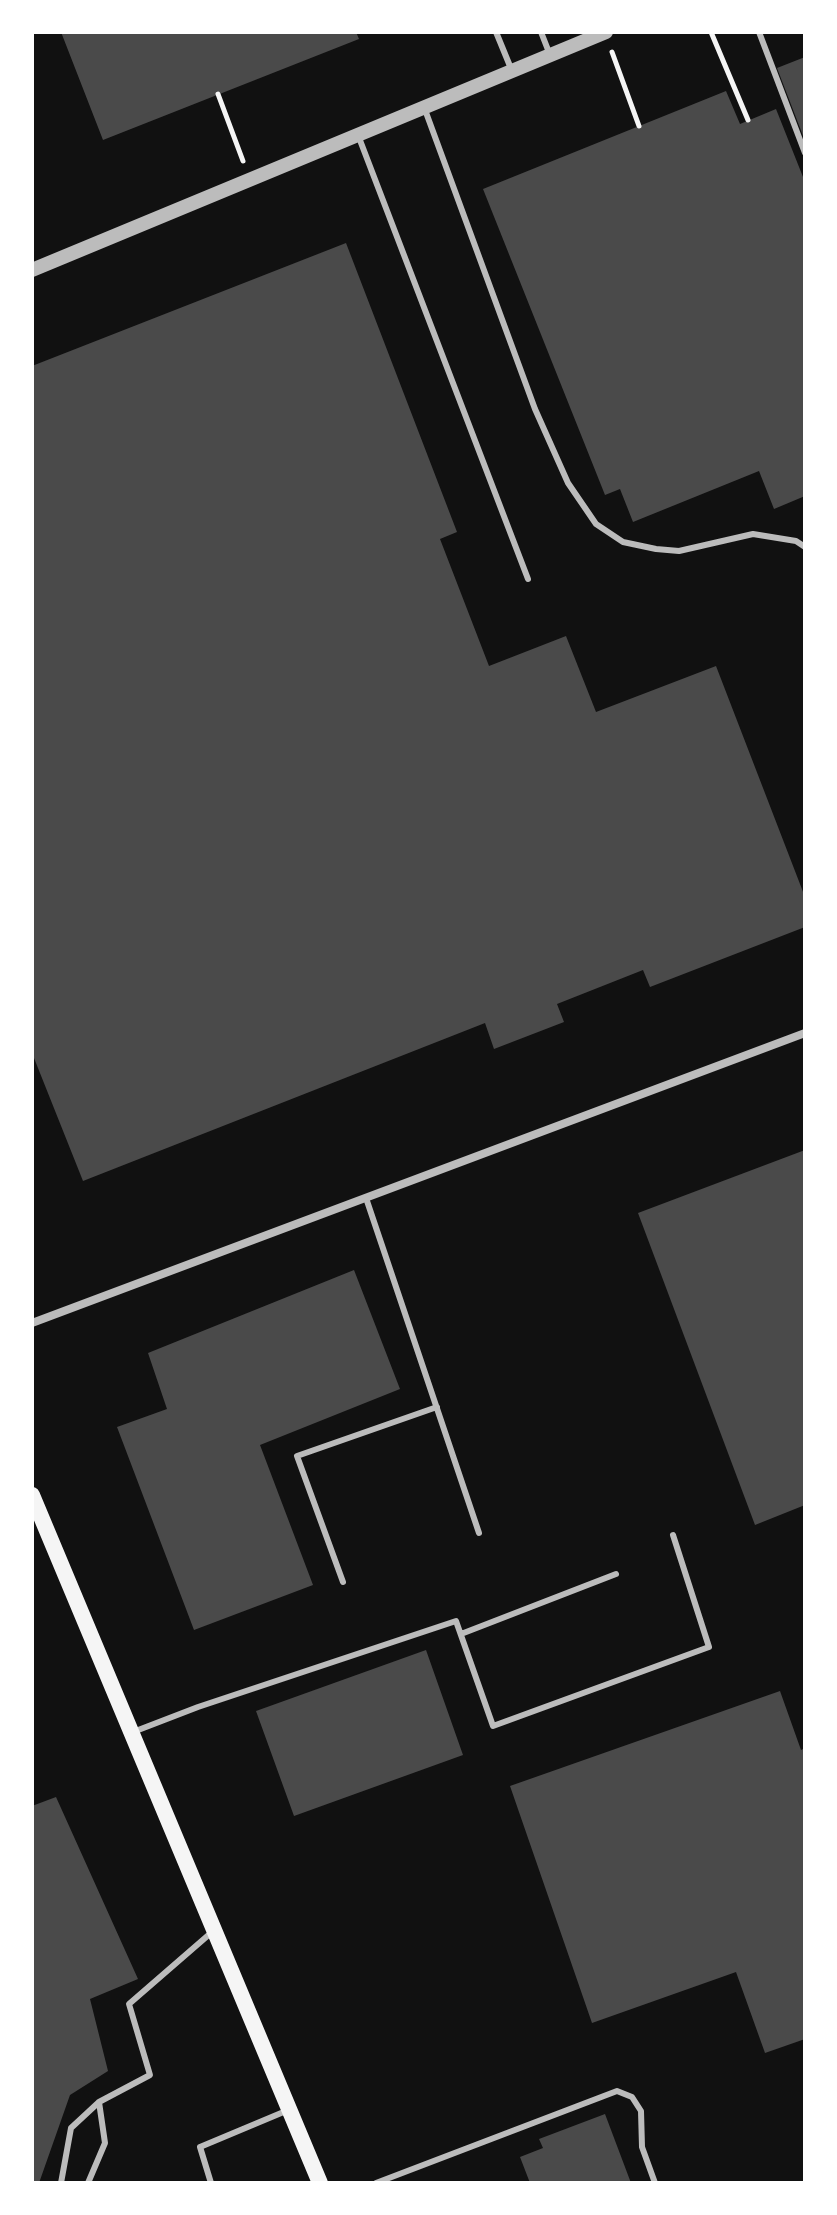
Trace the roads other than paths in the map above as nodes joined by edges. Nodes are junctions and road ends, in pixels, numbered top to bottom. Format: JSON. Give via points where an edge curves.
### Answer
{"nodes":[{"id":1,"x":496,"y":32,"type":"edge"},
{"id":2,"x":541,"y":32,"type":"edge"},
{"id":3,"x":605,"y":32,"type":"edge"},
{"id":4,"x":759,"y":32,"type":"edge"},
{"id":5,"x":550,"y":55,"type":"junction"},
{"id":6,"x":512,"y":71,"type":"junction"},
{"id":7,"x":424,"y":107,"type":"junction"},
{"id":8,"x":358,"y":135,"type":"junction"},
{"id":9,"x":805,"y":153,"type":"edge"},
{"id":10,"x":32,"y":270,"type":"edge"},
{"id":11,"x":803,"y":543,"type":"edge"},
{"id":12,"x":528,"y":579,"type":"dead end"},
{"id":13,"x":805,"y":1033,"type":"edge"},
{"id":14,"x":366,"y":1198,"type":"junction"},
{"id":15,"x":32,"y":1323,"type":"edge"},
{"id":16,"x":437,"y":1407,"type":"junction"},
{"id":17,"x":32,"y":1495,"type":"edge"},
{"id":18,"x":479,"y":1533,"type":"dead end"},
{"id":19,"x":673,"y":1535,"type":"dead end"},
{"id":20,"x":616,"y":1574,"type":"dead end"},
{"id":21,"x":343,"y":1582,"type":"dead end"},
{"id":22,"x":461,"y":1634,"type":"junction"},
{"id":23,"x":133,"y":1732,"type":"junction"},
{"id":24,"x":214,"y":1929,"type":"junction"},
{"id":25,"x":99,"y":2102,"type":"junction"},
{"id":26,"x":290,"y":2110,"type":"junction"},
{"id":27,"x":61,"y":2183,"type":"edge"},
{"id":28,"x":88,"y":2183,"type":"edge"},
{"id":29,"x":211,"y":2183,"type":"edge"},
{"id":30,"x":320,"y":2183,"type":"edge"},
{"id":31,"x":376,"y":2183,"type":"edge"},
{"id":32,"x":655,"y":2183,"type":"edge"}],
"edges":[{"from":1,"to":6,"type":"lane"},
{"from":2,"to":5,"type":"lane"},
{"from":3,"to":5,"type":"street"},
{"from":4,"to":9,"type":"lane"},
{"from":5,"to":6,"type":"street"},
{"from":6,"to":7,"type":"street"},
{"from":7,"to":8,"type":"street"},
{"from":7,"to":11,"type":"lane","via":[[535,409],[568,483],[596,524],[623,542],[656,549],[679,551],[753,534]]},
{"from":8,"to":10,"type":"street"},
{"from":8,"to":12,"type":"lane"},
{"from":13,"to":14,"type":"street"},
{"from":14,"to":15,"type":"street"},
{"from":14,"to":16,"type":"lane"},
{"from":16,"to":18,"type":"lane"},
{"from":16,"to":21,"type":"lane","via":[[297,1456]]},
{"from":17,"to":23,"type":"main road"},
{"from":19,"to":22,"type":"lane","via":[[709,1647],[493,1726]]},
{"from":20,"to":22,"type":"lane"},
{"from":22,"to":23,"type":"lane","via":[[456,1621]]},
{"from":23,"to":24,"type":"main road"},
{"from":24,"to":25,"type":"lane","via":[[129,2004],[150,2075]]},
{"from":24,"to":26,"type":"main road"},
{"from":25,"to":27,"type":"lane","via":[[71,2128]]},
{"from":25,"to":28,"type":"lane","via":[[105,2143]]},
{"from":26,"to":29,"type":"lane","via":[[200,2147]]},
{"from":26,"to":30,"type":"main road"},
{"from":31,"to":32,"type":"lane","via":[[617,2091],[632,2097],[641,2111],[642,2147]]}]}
